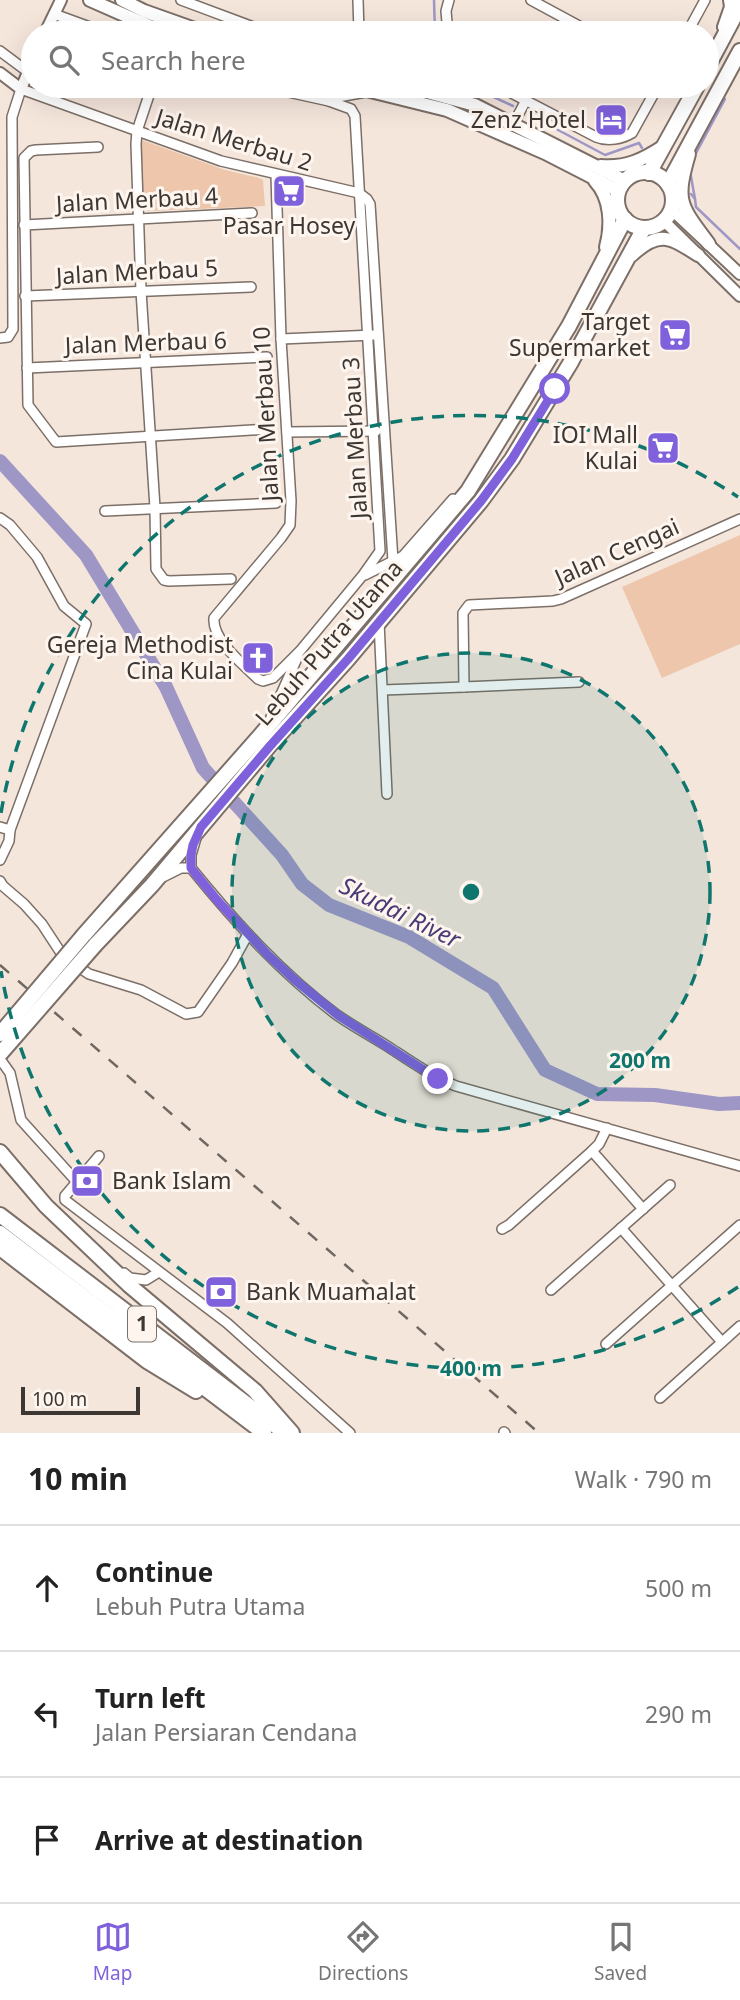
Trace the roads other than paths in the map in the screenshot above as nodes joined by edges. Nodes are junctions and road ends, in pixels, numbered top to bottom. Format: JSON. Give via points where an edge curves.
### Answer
{"nodes":[{"id":1,"x":89,"y":0,"type":"edge"},
{"id":2,"x":122,"y":0,"type":"edge"},
{"id":3,"x":181,"y":0,"type":"edge"},
{"id":4,"x":358,"y":0,"type":"edge"},
{"id":5,"x":449,"y":0,"type":"edge"},
{"id":6,"x":531,"y":0,"type":"edge"},
{"id":7,"x":705,"y":0,"type":"edge"},
{"id":8,"x":730,"y":0,"type":"edge"},
{"id":9,"x":56,"y":5,"type":"edge"},
{"id":10,"x":740,"y":6,"type":"edge"},
{"id":11,"x":85,"y":21,"type":"edge"},
{"id":12,"x":137,"y":21,"type":"edge"},
{"id":13,"x":172,"y":21,"type":"edge"},
{"id":14,"x":237,"y":21,"type":"edge"},
{"id":15,"x":359,"y":21,"type":"edge"},
{"id":16,"x":447,"y":21,"type":"edge"},
{"id":17,"x":570,"y":21,"type":"edge"},
{"id":18,"x":694,"y":21,"type":"edge"},
{"id":19,"x":719,"y":38,"type":"edge"},
{"id":20,"x":719,"y":45,"type":"edge"},
{"id":21,"x":0,"y":51,"type":"edge"},
{"id":22,"x":740,"y":51,"type":"edge"},
{"id":23,"x":21,"y":67,"type":"edge"},
{"id":24,"x":0,"y":73,"type":"edge"},
{"id":25,"x":21,"y":89,"type":"joint"},
{"id":26,"x":719,"y":91,"type":"edge"},
{"id":27,"x":46,"y":98,"type":"edge"},
{"id":28,"x":148,"y":98,"type":"edge"},
{"id":29,"x":315,"y":98,"type":"edge"},
{"id":30,"x":338,"y":98,"type":"edge"},
{"id":31,"x":397,"y":98,"type":"edge"},
{"id":32,"x":449,"y":98,"type":"edge"},
{"id":33,"x":522,"y":98,"type":"edge"},
{"id":34,"x":651,"y":98,"type":"edge"},
{"id":35,"x":690,"y":98,"type":"edge"},
{"id":36,"x":715,"y":98,"type":"edge"},
{"id":37,"x":526,"y":100,"type":"junction"},
{"id":38,"x":329,"y":101,"type":"junction"},
{"id":39,"x":514,"y":123,"type":"junction"},
{"id":40,"x":137,"y":131,"type":"junction"},
{"id":41,"x":692,"y":143,"type":"junction"},
{"id":42,"x":664,"y":146,"type":"junction"},
{"id":43,"x":98,"y":147,"type":"dead end"},
{"id":44,"x":594,"y":171,"type":"junction"},
{"id":45,"x":649,"y":173,"type":"junction"},
{"id":46,"x":276,"y":175,"type":"junction"},
{"id":47,"x":668,"y":184,"type":"junction"},
{"id":48,"x":622,"y":186,"type":"junction"},
{"id":49,"x":359,"y":193,"type":"junction"},
{"id":50,"x":253,"y":213,"type":"dead end"},
{"id":51,"x":668,"y":216,"type":"junction"},
{"id":52,"x":139,"y":219,"type":"junction"},
{"id":53,"x":625,"y":219,"type":"junction"},
{"id":54,"x":24,"y":225,"type":"junction"},
{"id":55,"x":644,"y":228,"type":"junction"},
{"id":56,"x":709,"y":244,"type":"junction"},
{"id":57,"x":698,"y":255,"type":"junction"},
{"id":58,"x":626,"y":261,"type":"junction"},
{"id":59,"x":600,"y":266,"type":"junction"},
{"id":60,"x":740,"y":274,"type":"edge"},
{"id":61,"x":251,"y":286,"type":"dead end"},
{"id":62,"x":141,"y":291,"type":"junction"},
{"id":63,"x":25,"y":296,"type":"junction"},
{"id":64,"x":740,"y":296,"type":"edge"},
{"id":65,"x":368,"y":335,"type":"junction"},
{"id":66,"x":379,"y":335,"type":"junction"},
{"id":67,"x":2,"y":338,"type":"edge"},
{"id":68,"x":281,"y":340,"type":"junction"},
{"id":69,"x":267,"y":357,"type":"dead end"},
{"id":70,"x":146,"y":362,"type":"junction"},
{"id":71,"x":27,"y":368,"type":"junction"},
{"id":72,"x":269,"y":429,"type":"dead end"},
{"id":73,"x":374,"y":431,"type":"junction"},
{"id":74,"x":385,"y":431,"type":"junction"},
{"id":75,"x":287,"y":432,"type":"junction"},
{"id":76,"x":151,"y":437,"type":"junction"},
{"id":77,"x":468,"y":491,"type":"junction"},
{"id":78,"x":276,"y":503,"type":"dead end"},
{"id":79,"x":155,"y":508,"type":"junction"},
{"id":80,"x":106,"y":510,"type":"dead end"},
{"id":81,"x":0,"y":517,"type":"edge"},
{"id":82,"x":740,"y":519,"type":"edge"},
{"id":83,"x":393,"y":561,"type":"junction"},
{"id":84,"x":363,"y":575,"type":"junction"},
{"id":85,"x":231,"y":579,"type":"dead end"},
{"id":86,"x":379,"y":622,"type":"junction"},
{"id":87,"x":300,"y":651,"type":"junction"},
{"id":88,"x":237,"y":658,"type":"joint"},
{"id":89,"x":579,"y":682,"type":"dead end"},
{"id":90,"x":464,"y":687,"type":"junction"},
{"id":91,"x":383,"y":690,"type":"junction"},
{"id":92,"x":265,"y":737,"type":"junction"},
{"id":93,"x":387,"y":794,"type":"dead end"},
{"id":94,"x":201,"y":827,"type":"junction"},
{"id":95,"x":5,"y":828,"type":"edge"},
{"id":96,"x":0,"y":860,"type":"edge"},
{"id":97,"x":191,"y":868,"type":"junction"},
{"id":98,"x":0,"y":881,"type":"edge"},
{"id":99,"x":152,"y":886,"type":"junction"},
{"id":100,"x":248,"y":934,"type":"junction"},
{"id":101,"x":0,"y":1034,"type":"edge"},
{"id":102,"x":0,"y":1056,"type":"edge"},
{"id":103,"x":607,"y":1128,"type":"junction"},
{"id":104,"x":592,"y":1151,"type":"junction"},
{"id":105,"x":0,"y":1152,"type":"edge"},
{"id":106,"x":99,"y":1156,"type":"dead end"},
{"id":107,"x":740,"y":1166,"type":"edge"},
{"id":108,"x":77,"y":1182,"type":"junction"},
{"id":109,"x":670,"y":1185,"type":"dead end"},
{"id":110,"x":643,"y":1209,"type":"junction"},
{"id":111,"x":0,"y":1215,"type":"edge"},
{"id":112,"x":740,"y":1225,"type":"edge"},
{"id":113,"x":621,"y":1228,"type":"junction"},
{"id":114,"x":502,"y":1229,"type":"dead end"},
{"id":115,"x":71,"y":1230,"type":"junction"},
{"id":116,"x":0,"y":1233,"type":"edge"},
{"id":117,"x":0,"y":1248,"type":"edge"},
{"id":118,"x":159,"y":1272,"type":"junction"},
{"id":119,"x":671,"y":1286,"type":"junction"},
{"id":120,"x":551,"y":1290,"type":"dead end"},
{"id":121,"x":740,"y":1326,"type":"edge"},
{"id":122,"x":722,"y":1342,"type":"junction"},
{"id":123,"x":606,"y":1344,"type":"dead end"},
{"id":124,"x":660,"y":1398,"type":"dead end"},
{"id":125,"x":264,"y":1433,"type":"edge"},
{"id":126,"x":284,"y":1433,"type":"edge"},
{"id":127,"x":292,"y":1433,"type":"edge"},
{"id":128,"x":350,"y":1433,"type":"edge"}],
"edges":[{"from":1,"to":12,"type":"main road"},
{"from":2,"to":13,"type":"main road"},
{"from":3,"to":14,"type":"street"},
{"from":4,"to":15,"type":"street"},
{"from":5,"to":16,"type":"street"},
{"from":6,"to":17,"type":"street"},
{"from":7,"to":18,"type":"street"},
{"from":8,"to":19,"type":"main road"},
{"from":9,"to":11,"type":"street"},
{"from":10,"to":20,"type":"main road"},
{"from":21,"to":23,"type":"street"},
{"from":22,"to":26,"type":"main road"},
{"from":24,"to":25,"type":"street"},
{"from":25,"to":67,"type":"street","via":[[12,117],[13,329]]},
{"from":27,"to":40,"type":"street","name":"Jalan Merbau 2"},
{"from":28,"to":40,"type":"street"},
{"from":29,"to":38,"type":"street"},
{"from":30,"to":38,"type":"street"},
{"from":31,"to":44,"type":"main road","via":[[447,110]]},
{"from":32,"to":39,"type":"main road"},
{"from":33,"to":37,"type":"street"},
{"from":34,"to":37,"type":"street","via":[[632,133],[611,140]]},
{"from":35,"to":42,"type":"main road"},
{"from":36,"to":41,"type":"main road"},
{"from":37,"to":39,"type":"street"},
{"from":38,"to":49,"type":"street","name":"Jalan Merbau 3","via":[[354,112]]},
{"from":39,"to":44,"type":"main road"},
{"from":40,"to":46,"type":"street","name":"Jalan Merbau 2"},
{"from":40,"to":52,"type":"street"},
{"from":41,"to":47,"type":"main road"},
{"from":41,"to":56,"type":"main road","via":[[683,172],[681,202]]},
{"from":42,"to":44,"type":"main road","via":[[635,163]]},
{"from":42,"to":45,"type":"main road"},
{"from":43,"to":54,"type":"street","via":[[27,154]]},
{"from":44,"to":48,"type":"main road"},
{"from":44,"to":59,"type":"main road","via":[[605,197],[610,234]]},
{"from":45,"to":47,"type":"main road"},
{"from":45,"to":48,"type":"main road","via":[[640,173]]},
{"from":46,"to":49,"type":"street","name":"Jalan Merbau 2"},
{"from":46,"to":68,"type":"street","name":"Jalan Merbau 10"},
{"from":47,"to":51,"type":"main road","via":[[673,196]]},
{"from":48,"to":53,"type":"main road","via":[[618,206]]},
{"from":49,"to":65,"type":"street","name":"Jalan Merbau 3"},
{"from":49,"to":66,"type":"street","via":[[370,204]]},
{"from":50,"to":52,"type":"street","name":"Jalan Merbau 4"},
{"from":51,"to":55,"type":"main road","via":[[655,227]]},
{"from":51,"to":56,"type":"street"},
{"from":51,"to":57,"type":"street"},
{"from":52,"to":54,"type":"street","name":"Jalan Merbau 4"},
{"from":52,"to":62,"type":"street"},
{"from":53,"to":55,"type":"main road"},
{"from":53,"to":59,"type":"main road","name":"Lebuh Putra Utama"},
{"from":54,"to":63,"type":"street"},
{"from":55,"to":58,"type":"main road","name":"Lebuh Putra Utama"},
{"from":56,"to":60,"type":"street"},
{"from":57,"to":58,"type":"main road","via":[[677,242],[659,239],[650,240]]},
{"from":57,"to":64,"type":"street"},
{"from":58,"to":86,"type":"main road","name":"Lebuh Putra Utama","via":[[512,459]]},
{"from":59,"to":77,"type":"main road","name":"Lebuh Putra Utama"},
{"from":61,"to":62,"type":"street","name":"Jalan Merbau 5"},
{"from":62,"to":63,"type":"street","name":"Jalan Merbau 5"},
{"from":62,"to":70,"type":"street"},
{"from":63,"to":71,"type":"street"},
{"from":65,"to":66,"type":"street"},
{"from":65,"to":68,"type":"street"},
{"from":65,"to":73,"type":"street","name":"Jalan Merbau 3"},
{"from":66,"to":74,"type":"street"},
{"from":68,"to":75,"type":"street","name":"Jalan Merbau 10"},
{"from":69,"to":70,"type":"street","name":"Jalan Merbau 6"},
{"from":70,"to":71,"type":"street","name":"Jalan Merbau 6"},
{"from":70,"to":76,"type":"street"},
{"from":71,"to":76,"type":"street","via":[[27,405],[56,442]]},
{"from":72,"to":76,"type":"street"},
{"from":73,"to":74,"type":"street"},
{"from":73,"to":75,"type":"street"},
{"from":73,"to":84,"type":"street","name":"Jalan Merbau 3","via":[[380,551]]},
{"from":74,"to":83,"type":"street"},
{"from":75,"to":88,"type":"street","name":"Jalan Merbau 10","via":[[290,525],[214,618],[217,636]]},
{"from":76,"to":79,"type":"street"},
{"from":77,"to":83,"type":"street","via":[[452,500],[403,556]]},
{"from":77,"to":92,"type":"main road","name":"Lebuh Putra Utama"},
{"from":78,"to":79,"type":"street"},
{"from":79,"to":80,"type":"street"},
{"from":79,"to":85,"type":"street","via":[[156,569],[164,580]]},
{"from":81,"to":95,"type":"street","via":[[37,557],[64,606],[84,621],[86,628]]},
{"from":82,"to":90,"type":"street","name":"Jalan Cengai","via":[[561,599],[469,605],[463,613]]},
{"from":83,"to":84,"type":"street"},
{"from":84,"to":87,"type":"street","name":"Jalan Merbau 3"},
{"from":86,"to":91,"type":"street"},
{"from":86,"to":92,"type":"main road","name":"Lebuh Putra Utama"},
{"from":87,"to":88,"type":"street","name":"Jalan Merbau 3","via":[[273,678],[263,681]]},
{"from":87,"to":92,"type":"street"},
{"from":89,"to":90,"type":"street"},
{"from":90,"to":91,"type":"street"},
{"from":91,"to":93,"type":"street"},
{"from":92,"to":94,"type":"main road","name":"Lebuh Putra Utama"},
{"from":92,"to":101,"type":"main road","name":"Lebuh Putra Utama","bridge":true},
{"from":94,"to":97,"type":"street","via":[[193,845]]},
{"from":94,"to":99,"type":"main road","name":"Lebuh Putra Utama"},
{"from":95,"to":96,"type":"street","via":[[9,841]]},
{"from":97,"to":99,"type":"street","via":[[171,871]]},
{"from":97,"to":100,"type":"street"},
{"from":98,"to":100,"type":"street","via":[[74,964],[89,974],[141,989],[191,1015],[198,1012]]},
{"from":99,"to":102,"type":"main road","name":"Lebuh Putra Utama","bridge":true},
{"from":100,"to":103,"type":"street","via":[[339,1016],[438,1079]]},
{"from":102,"to":108,"type":"street","via":[[10,1073],[21,1119]]},
{"from":103,"to":104,"type":"street"},
{"from":103,"to":107,"type":"street"},
{"from":104,"to":110,"type":"street"},
{"from":104,"to":114,"type":"street"},
{"from":105,"to":115,"type":"main road"},
{"from":106,"to":108,"type":"street"},
{"from":108,"to":118,"type":"street","via":[[65,1200]]},
{"from":109,"to":110,"type":"street"},
{"from":110,"to":113,"type":"street"},
{"from":111,"to":126,"type":"main road","number":"1"},
{"from":112,"to":119,"type":"street"},
{"from":113,"to":119,"type":"street"},
{"from":113,"to":120,"type":"street"},
{"from":115,"to":118,"type":"street","via":[[130,1278],[146,1280]]},
{"from":115,"to":127,"type":"main road","via":[[255,1391]]},
{"from":116,"to":125,"type":"main road","number":"1"},
{"from":117,"to":125,"type":"main road","via":[[147,1361]]},
{"from":118,"to":128,"type":"street","via":[[227,1324]]},
{"from":119,"to":122,"type":"street"},
{"from":119,"to":123,"type":"street"},
{"from":121,"to":122,"type":"street"},
{"from":122,"to":124,"type":"street"}]}
